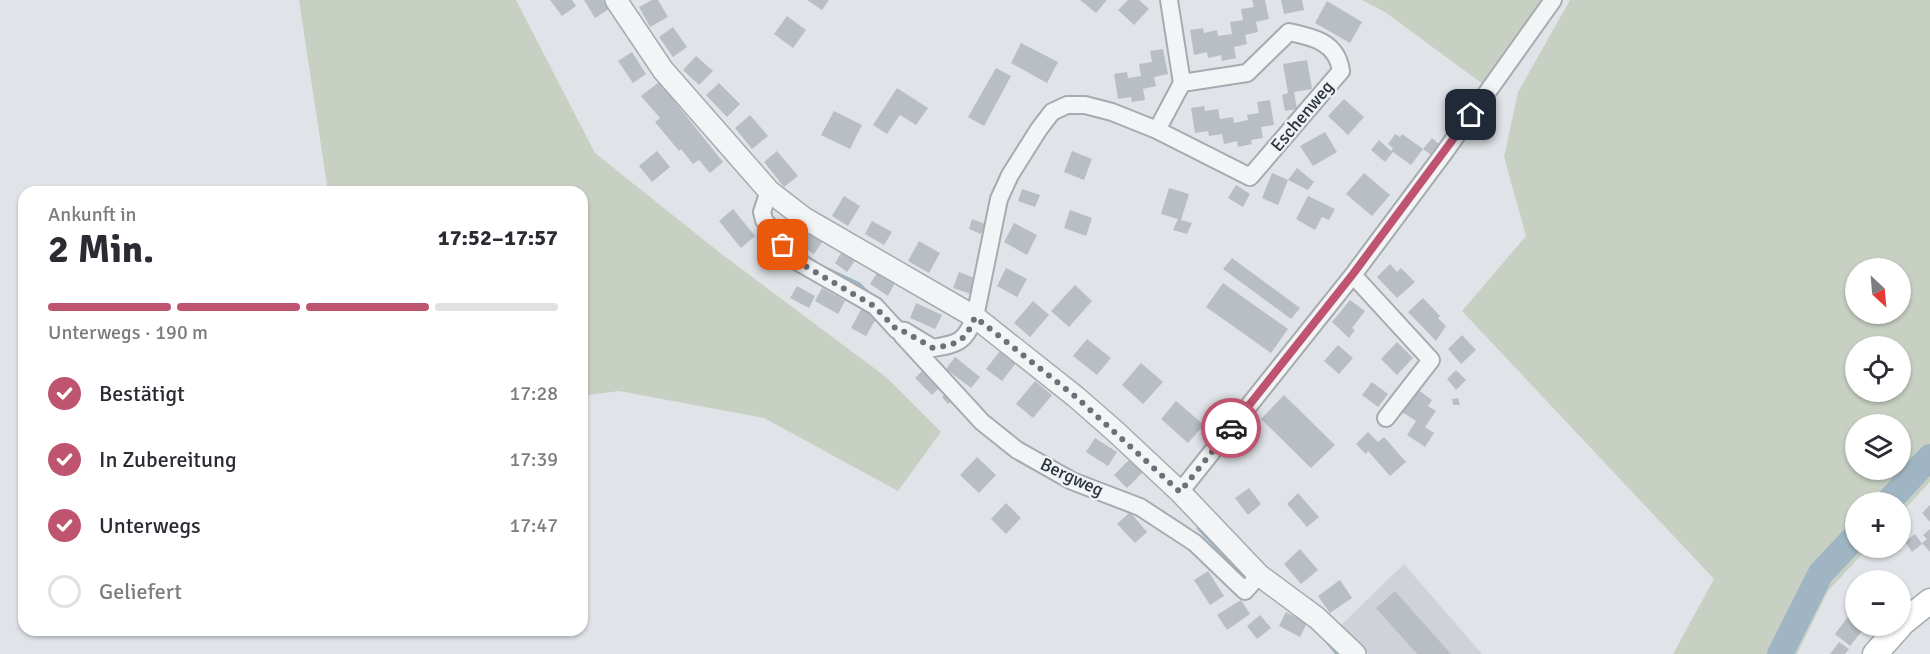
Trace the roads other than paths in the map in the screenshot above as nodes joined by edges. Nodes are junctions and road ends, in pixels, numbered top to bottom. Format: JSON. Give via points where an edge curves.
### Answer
{"nodes":[{"id":1,"x":616,"y":0,"type":"edge"},
{"id":2,"x":1170,"y":0,"type":"edge"},
{"id":3,"x":1553,"y":0,"type":"edge"},
{"id":4,"x":1182,"y":83,"type":"junction"},
{"id":5,"x":1157,"y":130,"type":"junction"},
{"id":6,"x":769,"y":191,"type":"junction"},
{"id":7,"x":1353,"y":274,"type":"junction"},
{"id":8,"x":972,"y":325,"type":"junction"},
{"id":9,"x":897,"y":330,"type":"junction"},
{"id":10,"x":1386,"y":418,"type":"dead end"},
{"id":11,"x":1180,"y":492,"type":"junction"},
{"id":12,"x":1259,"y":575,"type":"junction"},
{"id":13,"x":1930,"y":601,"type":"edge"},
{"id":14,"x":1911,"y":616,"type":"edge"},
{"id":15,"x":1891,"y":636,"type":"edge"},
{"id":16,"x":1355,"y":654,"type":"edge"},
{"id":17,"x":1875,"y":654,"type":"edge"}],
"edges":[{"from":1,"to":6,"type":"street","via":[[663,70]]},
{"from":2,"to":4,"type":"street"},
{"from":3,"to":7,"type":"street"},
{"from":4,"to":5,"type":"street"},
{"from":4,"to":5,"type":"street","name":"Eschenweg","via":[[1247,73],[1289,32],[1317,38],[1339,57],[1341,70],[1250,177]]},
{"from":5,"to":8,"type":"street","name":"Eschenweg","via":[[1085,105],[1067,105],[1052,112],[1010,175],[999,199]]},
{"from":6,"to":8,"type":"street","via":[[804,218]]},
{"from":6,"to":9,"type":"street","name":"Bergweg","via":[[762,212],[764,220],[798,262],[874,306]]},
{"from":7,"to":10,"type":"street","via":[[1431,360]]},
{"from":7,"to":11,"type":"street"},
{"from":8,"to":9,"type":"street","name":"Bergweg","via":[[956,344],[933,348]]},
{"from":8,"to":11,"type":"street","via":[[1076,397]]},
{"from":9,"to":12,"type":"street","name":"Bergweg","via":[[982,422],[1017,450],[1072,481],[1140,507],[1195,543],[1245,591]]},
{"from":11,"to":12,"type":"street"},
{"from":12,"to":16,"type":"street","via":[[1317,618]]},
{"from":13,"to":14,"type":"main road"},
{"from":15,"to":17,"type":"main road"}]}
